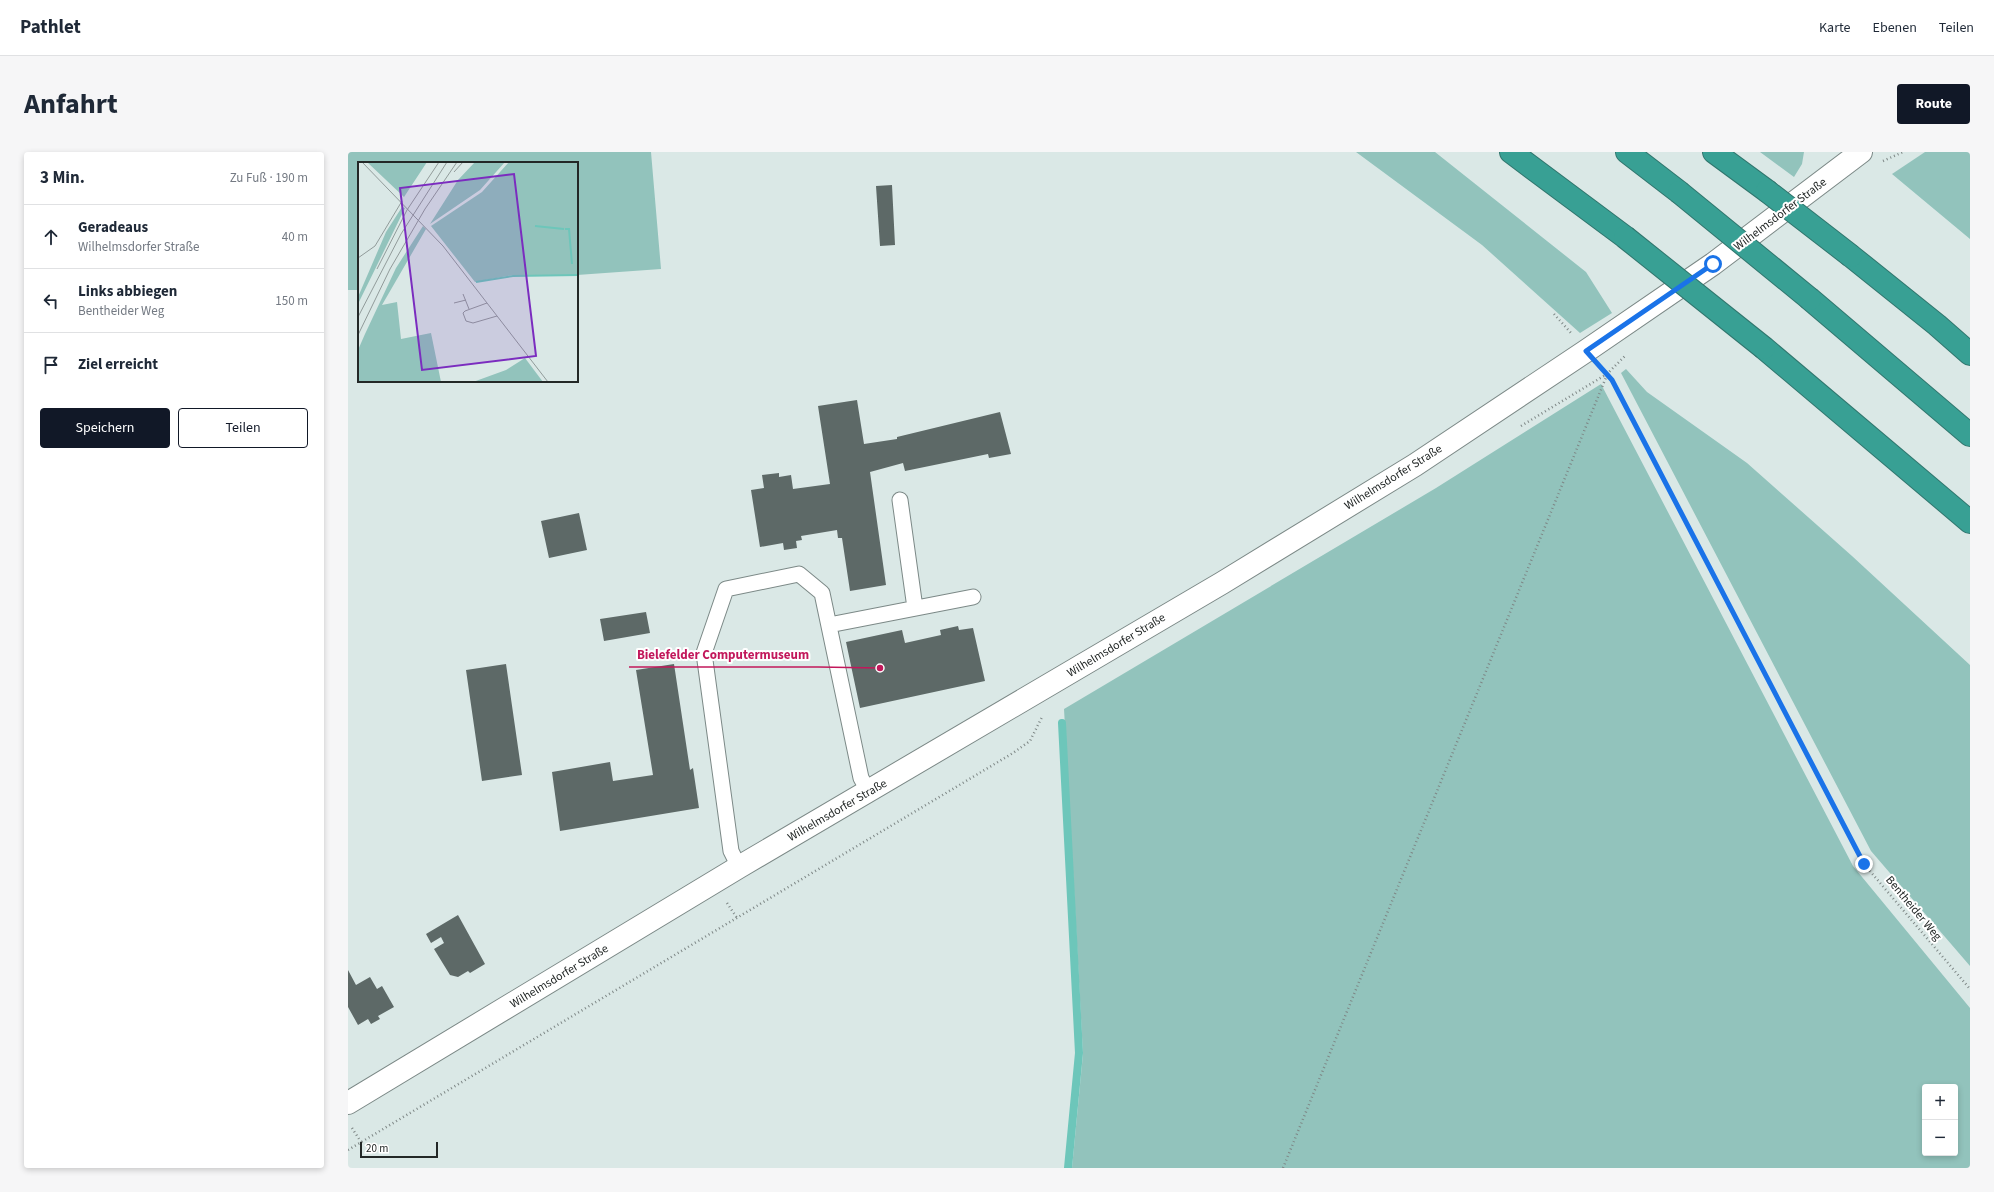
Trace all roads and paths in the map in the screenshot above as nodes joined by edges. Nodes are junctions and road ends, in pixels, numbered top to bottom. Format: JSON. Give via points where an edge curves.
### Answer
{"nodes":[{"id":1,"x":1511,"y":152,"type":"edge"},
{"id":2,"x":1627,"y":152,"type":"edge"},
{"id":3,"x":1903,"y":152,"type":"edge"},
{"id":4,"x":1718,"y":154,"type":"edge"},
{"id":5,"x":1870,"y":158,"type":"edge"},
{"id":6,"x":1586,"y":351,"type":"junction"},
{"id":7,"x":1970,"y":354,"type":"edge"},
{"id":8,"x":1607,"y":374,"type":"junction"},
{"id":9,"x":1970,"y":435,"type":"edge"},
{"id":10,"x":900,"y":500,"type":"dead end"},
{"id":11,"x":1969,"y":521,"type":"edge"},
{"id":12,"x":973,"y":597,"type":"dead end"},
{"id":13,"x":915,"y":608,"type":"junction"},
{"id":14,"x":829,"y":624,"type":"junction"},
{"id":15,"x":868,"y":792,"type":"junction"},
{"id":16,"x":739,"y":867,"type":"junction"},
{"id":17,"x":1970,"y":989,"type":"edge"},
{"id":18,"x":348,"y":1103,"type":"edge"},
{"id":19,"x":351,"y":1126,"type":"dead end"},
{"id":20,"x":361,"y":1142,"type":"dead end"},
{"id":21,"x":1283,"y":1168,"type":"edge"}],
"edges":[{"from":1,"to":11,"type":"highway","bridge":true,"via":[[1625,237],[1764,348]]},
{"from":2,"to":9,"type":"highway","bridge":true,"via":[[1810,299]]},
{"from":3,"to":5,"type":"path"},
{"from":4,"to":7,"type":"highway","bridge":true,"via":[[1851,256]]},
{"from":5,"to":6,"type":"street","name":"Wilhelmsdorfer Straße"},
{"from":6,"to":8,"type":"path","name":"Bentheider Weg"},
{"from":6,"to":15,"type":"street","name":"Wilhelmsdorfer Straße","via":[[1415,465],[1222,583]]},
{"from":8,"to":17,"type":"path","name":"Bentheider Weg","via":[[1864,864]]},
{"from":8,"to":21,"type":"path"},
{"from":10,"to":13,"type":"lane"},
{"from":12,"to":13,"type":"lane"},
{"from":13,"to":14,"type":"lane"},
{"from":14,"to":15,"type":"lane","via":[[861,778]]},
{"from":14,"to":16,"type":"lane","via":[[822,592],[800,574],[726,589],[704,653],[731,852]]},
{"from":15,"to":16,"type":"street","name":"Wilhelmsdorfer Straße"},
{"from":16,"to":18,"type":"street","name":"Wilhelmsdorfer Straße"},
{"from":19,"to":20,"type":"path"}]}
